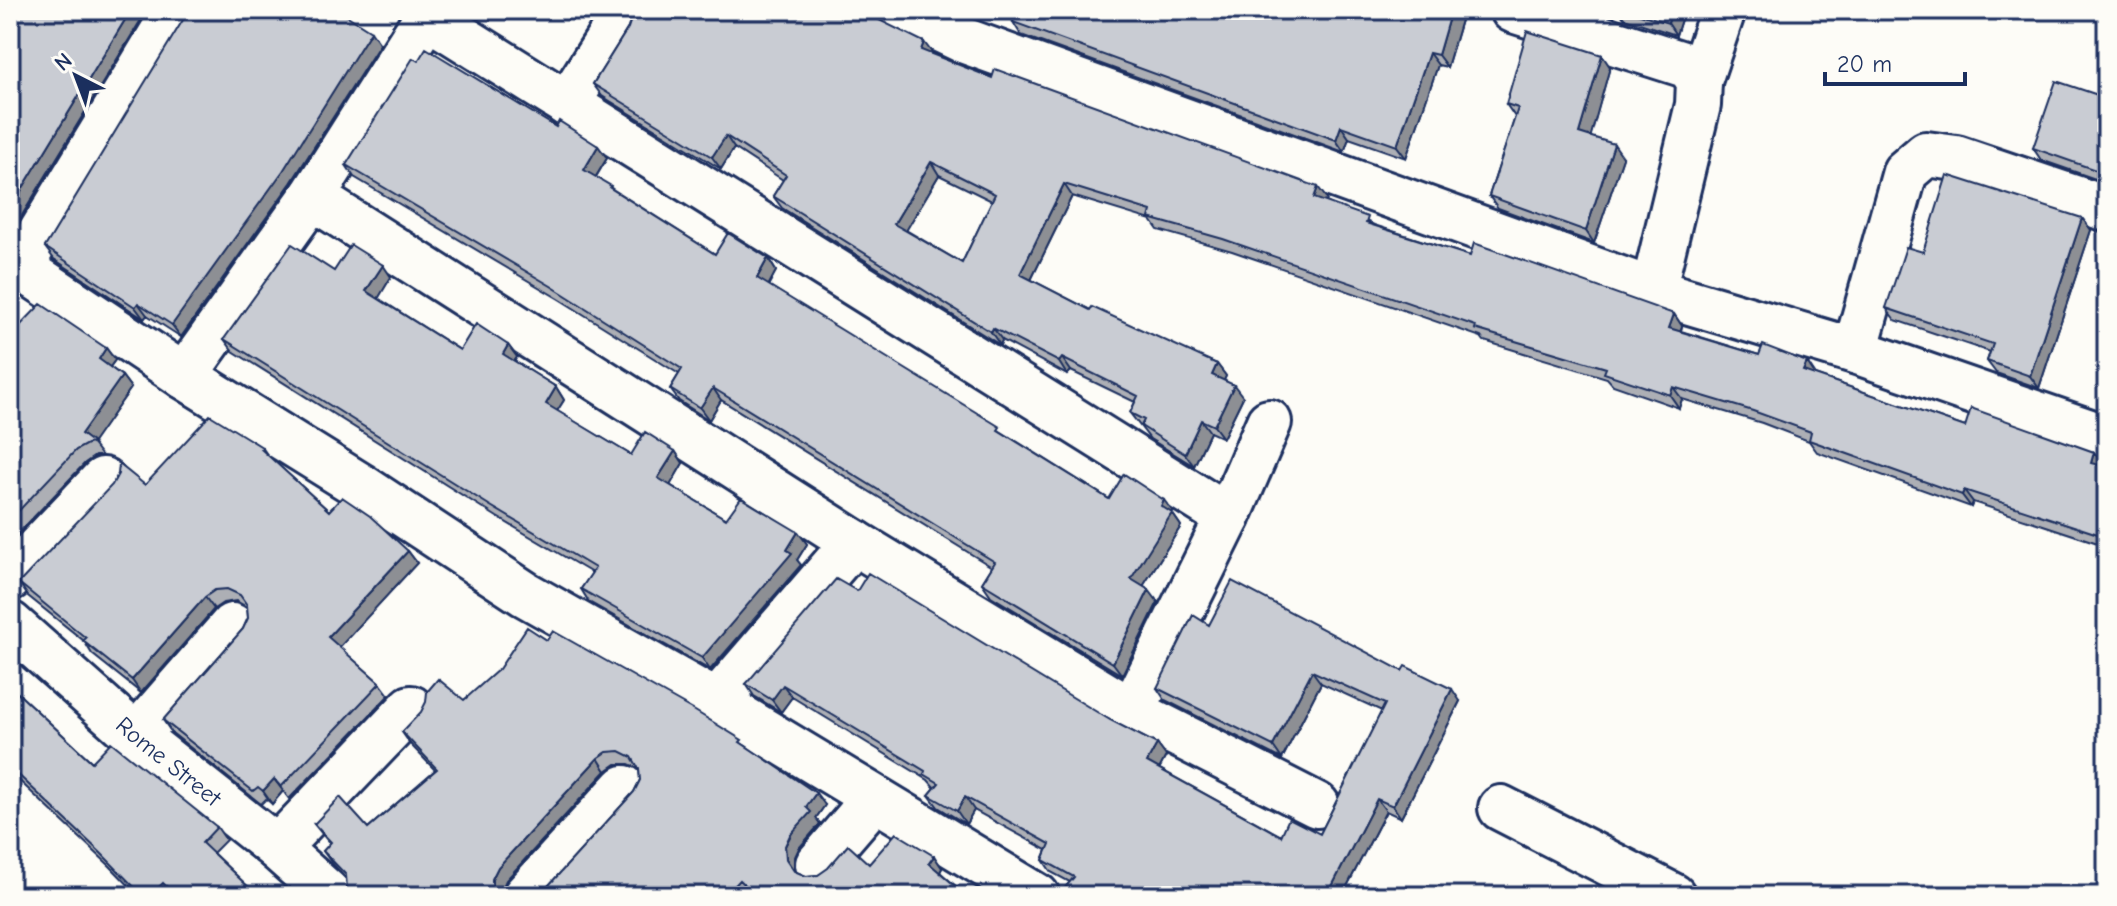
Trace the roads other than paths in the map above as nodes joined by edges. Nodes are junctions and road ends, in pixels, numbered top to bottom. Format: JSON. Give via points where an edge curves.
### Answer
{"nodes":[{"id":1,"x":176,"y":10,"type":"edge"},
{"id":2,"x":899,"y":10,"type":"edge"},
{"id":3,"x":1513,"y":10,"type":"edge"},
{"id":4,"x":1723,"y":10,"type":"edge"},
{"id":5,"x":425,"y":13,"type":"edge"},
{"id":6,"x":966,"y":24,"type":"edge"},
{"id":7,"x":616,"y":27,"type":"dead end"},
{"id":8,"x":1699,"y":81,"type":"junction"},
{"id":9,"x":567,"y":104,"type":"junction"},
{"id":10,"x":312,"y":197,"type":"junction"},
{"id":11,"x":2107,"y":209,"type":"edge"},
{"id":12,"x":15,"y":263,"type":"edge"},
{"id":13,"x":1653,"y":291,"type":"junction"},
{"id":14,"x":1855,"y":351,"type":"junction"},
{"id":15,"x":184,"y":376,"type":"junction"},
{"id":16,"x":1269,"y":422,"type":"dead end"},
{"id":17,"x":2107,"y":438,"type":"edge"},
{"id":18,"x":103,"y":480,"type":"dead end"},
{"id":19,"x":1228,"y":517,"type":"junction"},
{"id":20,"x":854,"y":542,"type":"junction"},
{"id":21,"x":10,"y":578,"type":"edge"},
{"id":22,"x":10,"y":624,"type":"edge"},
{"id":23,"x":232,"y":626,"type":"dead end"},
{"id":24,"x":716,"y":702,"type":"junction"},
{"id":25,"x":411,"y":708,"type":"dead end"},
{"id":26,"x":1132,"y":711,"type":"junction"},
{"id":27,"x":136,"y":736,"type":"junction"},
{"id":28,"x":624,"y":788,"type":"dead end"},
{"id":29,"x":874,"y":799,"type":"junction"},
{"id":30,"x":1317,"y":805,"type":"dead end"},
{"id":31,"x":1501,"y":808,"type":"dead end"},
{"id":32,"x":277,"y":848,"type":"junction"},
{"id":33,"x":818,"y":864,"type":"dead end"},
{"id":34,"x":331,"y":896,"type":"edge"},
{"id":35,"x":525,"y":896,"type":"edge"},
{"id":36,"x":1037,"y":896,"type":"edge"},
{"id":37,"x":1673,"y":896,"type":"edge"}],
"edges":[{"from":1,"to":12,"type":"street"},
{"from":2,"to":6,"type":"street"},
{"from":3,"to":8,"type":"street","via":[[1689,66]]},
{"from":4,"to":8,"type":"street"},
{"from":5,"to":9,"type":"street"},
{"from":5,"to":10,"type":"street"},
{"from":6,"to":13,"type":"street"},
{"from":7,"to":9,"type":"street"},
{"from":8,"to":13,"type":"street","via":[[1698,105]]},
{"from":9,"to":19,"type":"street"},
{"from":10,"to":15,"type":"street"},
{"from":10,"to":20,"type":"street"},
{"from":11,"to":14,"type":"street","via":[[1956,158],[1926,154],[1905,172]]},
{"from":12,"to":15,"type":"street"},
{"from":13,"to":14,"type":"street"},
{"from":14,"to":17,"type":"street"},
{"from":15,"to":24,"type":"street","via":[[525,594]]},
{"from":16,"to":19,"type":"street"},
{"from":18,"to":21,"type":"street"},
{"from":19,"to":26,"type":"street"},
{"from":20,"to":24,"type":"street"},
{"from":20,"to":26,"type":"street"},
{"from":22,"to":27,"type":"street","name":"Rome Street"},
{"from":23,"to":27,"type":"street"},
{"from":24,"to":29,"type":"street"},
{"from":25,"to":32,"type":"street"},
{"from":26,"to":30,"type":"street"},
{"from":27,"to":32,"type":"street","name":"Rome Street"},
{"from":28,"to":35,"type":"street"},
{"from":29,"to":33,"type":"street"},
{"from":29,"to":36,"type":"street"},
{"from":31,"to":37,"type":"street"},
{"from":32,"to":34,"type":"street","name":"Rome Street"}]}
